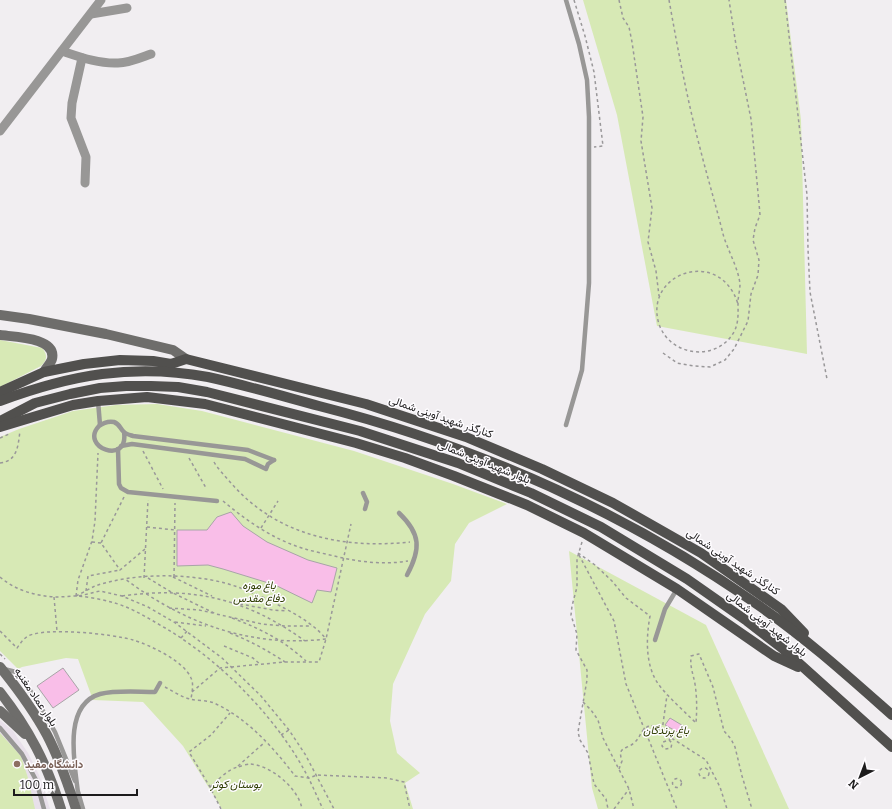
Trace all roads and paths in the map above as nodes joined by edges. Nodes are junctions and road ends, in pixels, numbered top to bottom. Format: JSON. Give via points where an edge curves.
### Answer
{"nodes":[{"id":1,"x":101,"y":0,"type":"edge"},
{"id":2,"x":566,"y":0,"type":"edge"},
{"id":3,"x":619,"y":0,"type":"edge"},
{"id":4,"x":669,"y":0,"type":"edge"},
{"id":5,"x":729,"y":0,"type":"edge"},
{"id":6,"x":785,"y":0,"type":"edge"},
{"id":7,"x":127,"y":8,"type":"dead end"},
{"id":8,"x":91,"y":14,"type":"junction"},
{"id":9,"x":62,"y":51,"type":"junction"},
{"id":10,"x":151,"y":54,"type":"dead end"},
{"id":11,"x":82,"y":58,"type":"junction"},
{"id":12,"x":0,"y":131,"type":"edge"},
{"id":13,"x":85,"y":183,"type":"dead end"},
{"id":14,"x":660,"y":298,"type":"junction"},
{"id":15,"x":738,"y":304,"type":"junction"},
{"id":16,"x":0,"y":316,"type":"edge"},
{"id":17,"x":0,"y":335,"type":"edge"},
{"id":18,"x":663,"y":353,"type":"dead end"},
{"id":19,"x":186,"y":359,"type":"junction"},
{"id":20,"x":44,"y":372,"type":"junction"},
{"id":21,"x":827,"y":379,"type":"dead end"},
{"id":22,"x":0,"y":392,"type":"edge"},
{"id":23,"x":0,"y":401,"type":"edge"},
{"id":24,"x":98,"y":401,"type":"junction"},
{"id":25,"x":0,"y":421,"type":"edge"},
{"id":26,"x":100,"y":425,"type":"junction"},
{"id":27,"x":566,"y":425,"type":"dead end"},
{"id":28,"x":0,"y":427,"type":"edge"},
{"id":29,"x":20,"y":431,"type":"dead end"},
{"id":30,"x":124,"y":432,"type":"junction"},
{"id":31,"x":97,"y":443,"type":"junction"},
{"id":32,"x":140,"y":446,"type":"junction"},
{"id":33,"x":119,"y":448,"type":"junction"},
{"id":34,"x":185,"y":451,"type":"junction"},
{"id":35,"x":209,"y":454,"type":"junction"},
{"id":36,"x":0,"y":463,"type":"edge"},
{"id":37,"x":206,"y":488,"type":"dead end"},
{"id":38,"x":126,"y":491,"type":"junction"},
{"id":39,"x":363,"y":493,"type":"dead end"},
{"id":40,"x":148,"y":494,"type":"junction"},
{"id":41,"x":166,"y":496,"type":"junction"},
{"id":42,"x":176,"y":497,"type":"junction"},
{"id":43,"x":217,"y":501,"type":"joint"},
{"id":44,"x":278,"y":501,"type":"dead end"},
{"id":45,"x":365,"y":508,"type":"dead end"},
{"id":46,"x":399,"y":513,"type":"dead end"},
{"id":47,"x":270,"y":515,"type":"junction"},
{"id":48,"x":351,"y":524,"type":"dead end"},
{"id":49,"x":147,"y":527,"type":"junction"},
{"id":50,"x":261,"y":529,"type":"junction"},
{"id":51,"x":175,"y":530,"type":"junction"},
{"id":52,"x":584,"y":533,"type":"junction"},
{"id":53,"x":92,"y":542,"type":"junction"},
{"id":54,"x":416,"y":542,"type":"junction"},
{"id":55,"x":101,"y":543,"type":"junction"},
{"id":56,"x":347,"y":543,"type":"junction"},
{"id":57,"x":145,"y":549,"type":"junction"},
{"id":58,"x":578,"y":553,"type":"junction"},
{"id":59,"x":344,"y":558,"type":"junction"},
{"id":60,"x":416,"y":559,"type":"junction"},
{"id":61,"x":120,"y":570,"type":"junction"},
{"id":62,"x":407,"y":575,"type":"dead end"},
{"id":63,"x":0,"y":577,"type":"edge"},
{"id":64,"x":147,"y":577,"type":"junction"},
{"id":65,"x":173,"y":577,"type":"junction"},
{"id":66,"x":144,"y":578,"type":"junction"},
{"id":67,"x":125,"y":579,"type":"junction"},
{"id":68,"x":677,"y":589,"type":"junction"},
{"id":69,"x":86,"y":591,"type":"junction"},
{"id":70,"x":171,"y":592,"type":"junction"},
{"id":71,"x":144,"y":593,"type":"junction"},
{"id":72,"x":76,"y":596,"type":"junction"},
{"id":73,"x":122,"y":596,"type":"junction"},
{"id":74,"x":54,"y":597,"type":"junction"},
{"id":75,"x":216,"y":598,"type":"junction"},
{"id":76,"x":231,"y":602,"type":"junction"},
{"id":77,"x":168,"y":608,"type":"junction"},
{"id":78,"x":289,"y":611,"type":"junction"},
{"id":79,"x":216,"y":614,"type":"junction"},
{"id":80,"x":227,"y":616,"type":"junction"},
{"id":81,"x":174,"y":622,"type":"junction"},
{"id":82,"x":285,"y":626,"type":"junction"},
{"id":83,"x":312,"y":626,"type":"junction"},
{"id":84,"x":210,"y":627,"type":"junction"},
{"id":85,"x":0,"y":631,"type":"edge"},
{"id":86,"x":57,"y":631,"type":"junction"},
{"id":87,"x":187,"y":631,"type":"junction"},
{"id":88,"x":225,"y":631,"type":"junction"},
{"id":89,"x":181,"y":638,"type":"junction"},
{"id":90,"x":326,"y":639,"type":"junction"},
{"id":91,"x":280,"y":640,"type":"junction"},
{"id":92,"x":655,"y":640,"type":"dead end"},
{"id":93,"x":305,"y":641,"type":"junction"},
{"id":94,"x":224,"y":646,"type":"dead end"},
{"id":95,"x":824,"y":655,"type":"junction"},
{"id":96,"x":306,"y":661,"type":"junction"},
{"id":97,"x":285,"y":662,"type":"junction"},
{"id":98,"x":261,"y":664,"type":"junction"},
{"id":99,"x":0,"y":667,"type":"edge"},
{"id":100,"x":234,"y":667,"type":"junction"},
{"id":101,"x":220,"y":668,"type":"junction"},
{"id":102,"x":807,"y":670,"type":"junction"},
{"id":103,"x":160,"y":683,"type":"joint"},
{"id":104,"x":0,"y":692,"type":"edge"},
{"id":105,"x":192,"y":692,"type":"junction"},
{"id":106,"x":667,"y":695,"type":"junction"},
{"id":107,"x":191,"y":700,"type":"junction"},
{"id":108,"x":583,"y":702,"type":"junction"},
{"id":109,"x":0,"y":711,"type":"edge"},
{"id":110,"x":230,"y":713,"type":"junction"},
{"id":111,"x":892,"y":715,"type":"edge"},
{"id":112,"x":0,"y":728,"type":"edge"},
{"id":113,"x":644,"y":728,"type":"junction"},
{"id":114,"x":289,"y":730,"type":"junction"},
{"id":115,"x":675,"y":731,"type":"dead end"},
{"id":116,"x":662,"y":732,"type":"junction"},
{"id":117,"x":281,"y":735,"type":"junction"},
{"id":118,"x":670,"y":738,"type":"junction"},
{"id":119,"x":669,"y":740,"type":"junction"},
{"id":120,"x":266,"y":741,"type":"junction"},
{"id":121,"x":34,"y":742,"type":"junction"},
{"id":122,"x":892,"y":748,"type":"edge"},
{"id":123,"x":236,"y":767,"type":"junction"},
{"id":124,"x":619,"y":769,"type":"junction"},
{"id":125,"x":709,"y":770,"type":"junction"},
{"id":126,"x":317,"y":776,"type":"junction"},
{"id":127,"x":309,"y":778,"type":"junction"},
{"id":128,"x":674,"y":786,"type":"junction"},
{"id":129,"x":210,"y":787,"type":"junction"},
{"id":130,"x":629,"y":789,"type":"junction"},
{"id":131,"x":670,"y":791,"type":"junction"},
{"id":132,"x":78,"y":793,"type":"junction"},
{"id":133,"x":44,"y":809,"type":"edge"},
{"id":134,"x":61,"y":809,"type":"edge"},
{"id":135,"x":76,"y":809,"type":"edge"},
{"id":136,"x":83,"y":809,"type":"edge"},
{"id":137,"x":221,"y":809,"type":"edge"},
{"id":138,"x":302,"y":809,"type":"edge"},
{"id":139,"x":323,"y":809,"type":"edge"},
{"id":140,"x":334,"y":809,"type":"edge"},
{"id":141,"x":410,"y":809,"type":"edge"},
{"id":142,"x":608,"y":809,"type":"edge"},
{"id":143,"x":614,"y":809,"type":"edge"},
{"id":144,"x":634,"y":809,"type":"edge"},
{"id":145,"x":677,"y":809,"type":"edge"},
{"id":146,"x":727,"y":809,"type":"edge"},
{"id":147,"x":752,"y":809,"type":"edge"}],
"edges":[{"from":1,"to":8,"type":"street"},
{"from":2,"to":27,"type":"lane","via":[[579,44],[586,80],[589,117],[589,283],[582,370]]},
{"from":3,"to":14,"type":"path","via":[[623,18],[629,27],[643,117],[641,141],[652,208],[648,242]]},
{"from":4,"to":15,"type":"path","via":[[700,148],[724,242],[740,284]]},
{"from":5,"to":18,"type":"path","via":[[751,119],[760,215],[753,240],[759,260],[758,275],[751,294],[748,321],[734,349],[725,360],[710,367],[694,366],[677,362]]},
{"from":6,"to":21,"type":"path","via":[[807,195],[810,292]]},
{"from":7,"to":8,"type":"street"},
{"from":8,"to":9,"type":"street"},
{"from":9,"to":11,"type":"street"},
{"from":9,"to":12,"type":"street"},
{"from":10,"to":11,"type":"street","via":[[118,64]]},
{"from":11,"to":13,"type":"street","via":[[71,118],[86,158]]},
{"from":14,"to":15,"type":"path","via":[[666,286],[677,277],[690,272],[704,271],[724,280],[733,291]]},
{"from":14,"to":15,"type":"path","via":[[657,312],[663,332],[672,343],[691,352],[705,352],[719,347],[730,338],[738,318]]},
{"from":16,"to":19,"type":"street","via":[[106,334],[173,350]]},
{"from":17,"to":20,"type":"street","via":[[26,338],[46,344],[51,351],[52,359]]},
{"from":19,"to":20,"type":"main road","name":"کنارگذر شهید آوینی شمالی","via":[[171,364],[120,360]]},
{"from":19,"to":95,"type":"main road","name":"کنارگذر شهید آوینی شمالی","via":[[366,404],[466,437],[542,468],[613,503],[701,553],[781,609]]},
{"from":20,"to":22,"type":"main road","name":"کنارگذر شهید آوینی شمالی"},
{"from":23,"to":95,"type":"main road","name":"بلوار شهید آوینی شمالی","via":[[68,379],[118,371],[149,371],[209,378],[413,432],[537,480],[608,514],[696,563],[760,605]]},
{"from":24,"to":26,"type":"lane"},
{"from":24,"to":28,"type":"main road","via":[[73,405]]},
{"from":24,"to":52,"type":"main road","via":[[147,397],[205,404],[356,443],[454,476],[527,505]]},
{"from":25,"to":102,"type":"main road","name":"بلوار شهید آوینی شمالی","via":[[35,403],[70,394],[100,388],[151,386],[206,392],[360,431],[458,463],[531,493],[602,527],[735,613]]},
{"from":26,"to":30,"type":"lane","via":[[114,422]]},
{"from":26,"to":31,"type":"lane","via":[[95,434]]},
{"from":29,"to":36,"type":"path","via":[[17,451],[8,461]]},
{"from":30,"to":33,"type":"lane","via":[[125,437]]},
{"from":30,"to":35,"type":"lane","via":[[133,436],[248,450],[274,460],[266,469],[245,459]]},
{"from":31,"to":33,"type":"lane","via":[[108,451]]},
{"from":31,"to":53,"type":"path"},
{"from":32,"to":33,"type":"lane","via":[[132,444]]},
{"from":32,"to":34,"type":"lane"},
{"from":32,"to":41,"type":"path"},
{"from":33,"to":38,"type":"lane","via":[[119,484]]},
{"from":34,"to":35,"type":"lane"},
{"from":34,"to":37,"type":"path"},
{"from":35,"to":47,"type":"path","via":[[216,466],[240,492],[256,507]]},
{"from":38,"to":40,"type":"lane"},
{"from":38,"to":55,"type":"path"},
{"from":39,"to":45,"type":"lane","via":[[367,502]]},
{"from":40,"to":41,"type":"lane"},
{"from":40,"to":49,"type":"path"},
{"from":41,"to":42,"type":"lane"},
{"from":42,"to":43,"type":"lane"},
{"from":42,"to":51,"type":"path"},
{"from":43,"to":50,"type":"path","via":[[221,499]]},
{"from":44,"to":47,"type":"path"},
{"from":46,"to":54,"type":"lane","via":[[410,523]]},
{"from":47,"to":50,"type":"path"},
{"from":47,"to":56,"type":"path","via":[[308,534]]},
{"from":48,"to":56,"type":"path"},
{"from":49,"to":51,"type":"path"},
{"from":49,"to":57,"type":"path"},
{"from":50,"to":59,"type":"path","via":[[304,549]]},
{"from":51,"to":65,"type":"path"},
{"from":52,"to":58,"type":"path"},
{"from":52,"to":68,"type":"main road"},
{"from":53,"to":55,"type":"path"},
{"from":53,"to":72,"type":"path","via":[[78,580]]},
{"from":54,"to":56,"type":"path"},
{"from":54,"to":60,"type":"lane"},
{"from":55,"to":61,"type":"path"},
{"from":56,"to":59,"type":"path"},
{"from":57,"to":61,"type":"path"},
{"from":57,"to":66,"type":"path"},
{"from":58,"to":106,"type":"path","via":[[595,565],[626,598],[650,616],[647,642],[649,659],[658,684]]},
{"from":58,"to":108,"type":"path","via":[[577,587],[571,615],[577,634],[576,650],[587,670]]},
{"from":58,"to":113,"type":"path","via":[[614,621],[626,684]]},
{"from":59,"to":60,"type":"path","via":[[372,563]]},
{"from":59,"to":90,"type":"path"},
{"from":60,"to":62,"type":"lane"},
{"from":61,"to":69,"type":"path","via":[[88,576]]},
{"from":63,"to":74,"type":"path","via":[[24,592]]},
{"from":64,"to":65,"type":"path"},
{"from":64,"to":66,"type":"path"},
{"from":64,"to":70,"type":"path"},
{"from":65,"to":75,"type":"path"},
{"from":65,"to":78,"type":"path","via":[[204,579],[230,585],[267,599]]},
{"from":66,"to":67,"type":"path"},
{"from":67,"to":69,"type":"path"},
{"from":67,"to":71,"type":"path"},
{"from":68,"to":92,"type":"lane","via":[[665,609]]},
{"from":68,"to":102,"type":"main road","via":[[774,656]]},
{"from":69,"to":72,"type":"path"},
{"from":70,"to":71,"type":"path"},
{"from":70,"to":75,"type":"path"},
{"from":70,"to":79,"type":"path"},
{"from":71,"to":73,"type":"path"},
{"from":71,"to":77,"type":"path"},
{"from":72,"to":73,"type":"path","via":[[100,591]]},
{"from":72,"to":74,"type":"path"},
{"from":72,"to":89,"type":"path","via":[[119,604]]},
{"from":73,"to":81,"type":"path"},
{"from":74,"to":86,"type":"path"},
{"from":75,"to":76,"type":"path"},
{"from":76,"to":78,"type":"path"},
{"from":76,"to":82,"type":"path"},
{"from":77,"to":79,"type":"path"},
{"from":77,"to":84,"type":"path"},
{"from":78,"to":83,"type":"path"},
{"from":79,"to":80,"type":"path"},
{"from":80,"to":82,"type":"path"},
{"from":80,"to":91,"type":"path"},
{"from":81,"to":84,"type":"path"},
{"from":81,"to":87,"type":"path"},
{"from":82,"to":83,"type":"path"},
{"from":82,"to":93,"type":"path"},
{"from":83,"to":90,"type":"path"},
{"from":84,"to":88,"type":"path"},
{"from":85,"to":86,"type":"path","via":[[17,648],[28,636]]},
{"from":86,"to":105,"type":"path","via":[[112,636],[133,640],[155,649],[186,670],[193,684]]},
{"from":87,"to":89,"type":"path"},
{"from":87,"to":100,"type":"path"},
{"from":88,"to":91,"type":"path"},
{"from":88,"to":97,"type":"path","via":[[249,640]]},
{"from":89,"to":101,"type":"path"},
{"from":90,"to":93,"type":"path"},
{"from":90,"to":96,"type":"path","via":[[318,662]]},
{"from":91,"to":93,"type":"path"},
{"from":91,"to":96,"type":"path"},
{"from":94,"to":98,"type":"path"},
{"from":95,"to":111,"type":"main road","name":"بلوار شهید آوینی شمالی"},
{"from":96,"to":97,"type":"path"},
{"from":97,"to":98,"type":"path"},
{"from":98,"to":100,"type":"path"},
{"from":99,"to":132,"type":"lane","via":[[16,672],[35,697],[55,732],[72,771]]},
{"from":99,"to":135,"type":"street","name":"بلوار عماد مغنیه","via":[[28,704],[47,736]]},
{"from":100,"to":101,"type":"path"},
{"from":100,"to":114,"type":"path","via":[[262,696]]},
{"from":101,"to":105,"type":"path"},
{"from":101,"to":117,"type":"path","via":[[254,702]]},
{"from":102,"to":122,"type":"main road","name":"بلوار شهید آوینی شمالی"},
{"from":103,"to":107,"type":"path"},
{"from":103,"to":132,"type":"lane","via":[[154,692],[118,692],[99,695],[87,701],[75,724],[73,740]]},
{"from":104,"to":121,"type":"street","via":[[17,713]]},
{"from":105,"to":107,"type":"path"},
{"from":106,"to":116,"type":"path"},
{"from":106,"to":147,"type":"path","via":[[696,723],[695,684],[690,667],[691,656],[699,654],[713,687],[724,731],[735,747]]},
{"from":107,"to":110,"type":"path","via":[[213,702]]},
{"from":108,"to":124,"type":"path","via":[[598,720],[603,738]]},
{"from":108,"to":142,"type":"path","via":[[579,726],[580,740],[588,754],[594,784],[606,798]]},
{"from":109,"to":121,"type":"street"},
{"from":110,"to":120,"type":"path"},
{"from":110,"to":129,"type":"path","via":[[211,735],[189,752]]},
{"from":112,"to":133,"type":"lane","via":[[22,754],[36,780]]},
{"from":113,"to":116,"type":"path","via":[[651,725]]},
{"from":113,"to":124,"type":"path","via":[[634,744],[621,752],[622,761]]},
{"from":113,"to":131,"type":"path"},
{"from":114,"to":117,"type":"path"},
{"from":114,"to":126,"type":"path"},
{"from":115,"to":118,"type":"path"},
{"from":116,"to":118,"type":"path"},
{"from":117,"to":127,"type":"path"},
{"from":118,"to":119,"type":"path"},
{"from":118,"to":125,"type":"path","via":[[706,760]]},
{"from":119,"to":119,"type":"path","via":[[662,744],[665,749],[671,748],[672,743]]},
{"from":120,"to":123,"type":"path"},
{"from":120,"to":127,"type":"path","via":[[295,776]]},
{"from":121,"to":134,"type":"street","via":[[52,780]]},
{"from":123,"to":129,"type":"path"},
{"from":123,"to":138,"type":"path","via":[[250,764],[279,775],[293,791]]},
{"from":124,"to":130,"type":"path"},
{"from":125,"to":125,"type":"path","via":[[699,770],[700,775],[706,777]]},
{"from":125,"to":146,"type":"path","via":[[720,787]]},
{"from":126,"to":127,"type":"path"},
{"from":126,"to":140,"type":"path"},
{"from":126,"to":141,"type":"path","via":[[387,778],[404,782]]},
{"from":127,"to":139,"type":"path"},
{"from":128,"to":128,"type":"path","via":[[681,786],[680,779],[674,780]]},
{"from":128,"to":131,"type":"path"},
{"from":129,"to":137,"type":"path"},
{"from":130,"to":143,"type":"path"},
{"from":130,"to":144,"type":"path"},
{"from":131,"to":145,"type":"path"},
{"from":132,"to":136,"type":"lane"}]}
